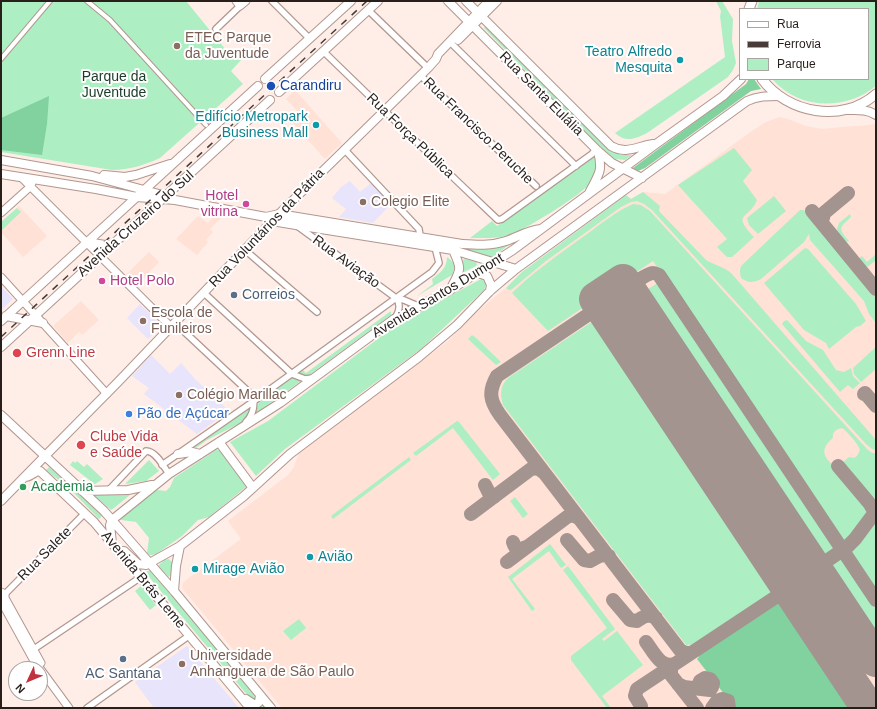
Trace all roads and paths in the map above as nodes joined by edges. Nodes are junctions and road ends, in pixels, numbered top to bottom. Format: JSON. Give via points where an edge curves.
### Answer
{"nodes":[{"id":1,"x":50,"y":1,"type":"edge"},
{"id":2,"x":87,"y":1,"type":"edge"},
{"id":3,"x":272,"y":1,"type":"edge"},
{"id":4,"x":351,"y":1,"type":"edge"},
{"id":5,"x":378,"y":1,"type":"edge"},
{"id":6,"x":448,"y":1,"type":"edge"},
{"id":7,"x":466,"y":1,"type":"edge"},
{"id":8,"x":489,"y":1,"type":"edge"},
{"id":9,"x":497,"y":1,"type":"edge"},
{"id":10,"x":241,"y":3,"type":"edge"},
{"id":11,"x":368,"y":10,"type":"junction"},
{"id":12,"x":480,"y":14,"type":"junction"},
{"id":13,"x":471,"y":24,"type":"junction"},
{"id":14,"x":216,"y":29,"type":"dead end"},
{"id":15,"x":310,"y":39,"type":"junction"},
{"id":16,"x":453,"y":45,"type":"junction"},
{"id":17,"x":323,"y":51,"type":"junction"},
{"id":18,"x":1,"y":59,"type":"edge"},
{"id":19,"x":436,"y":59,"type":"junction"},
{"id":20,"x":428,"y":68,"type":"junction"},
{"id":21,"x":420,"y":75,"type":"junction"},
{"id":22,"x":265,"y":79,"type":"dead end"},
{"id":23,"x":740,"y":80,"type":"edge"},
{"id":24,"x":763,"y":80,"type":"edge"},
{"id":25,"x":258,"y":86,"type":"dead end"},
{"id":26,"x":279,"y":92,"type":"dead end"},
{"id":27,"x":876,"y":94,"type":"edge"},
{"id":28,"x":779,"y":96,"type":"junction"},
{"id":29,"x":270,"y":100,"type":"dead end"},
{"id":30,"x":384,"y":110,"type":"junction"},
{"id":31,"x":844,"y":110,"type":"junction"},
{"id":32,"x":876,"y":115,"type":"edge"},
{"id":33,"x":206,"y":125,"type":"dead end"},
{"id":34,"x":656,"y":144,"type":"junction"},
{"id":35,"x":344,"y":149,"type":"junction"},
{"id":36,"x":597,"y":150,"type":"junction"},
{"id":37,"x":1,"y":160,"type":"edge"},
{"id":38,"x":174,"y":162,"type":"junction"},
{"id":39,"x":29,"y":165,"type":"junction"},
{"id":40,"x":576,"y":166,"type":"junction"},
{"id":41,"x":622,"y":169,"type":"junction"},
{"id":42,"x":1,"y":174,"type":"edge"},
{"id":43,"x":92,"y":176,"type":"junction"},
{"id":44,"x":642,"y":178,"type":"junction"},
{"id":45,"x":32,"y":183,"type":"junction"},
{"id":46,"x":536,"y":186,"type":"dead end"},
{"id":47,"x":145,"y":189,"type":"junction"},
{"id":48,"x":588,"y":195,"type":"junction"},
{"id":49,"x":137,"y":197,"type":"junction"},
{"id":50,"x":165,"y":198,"type":"junction"},
{"id":51,"x":1,"y":213,"type":"edge"},
{"id":52,"x":278,"y":214,"type":"junction"},
{"id":53,"x":269,"y":219,"type":"junction"},
{"id":54,"x":296,"y":225,"type":"junction"},
{"id":55,"x":542,"y":229,"type":"junction"},
{"id":56,"x":420,"y":236,"type":"junction"},
{"id":57,"x":87,"y":242,"type":"junction"},
{"id":58,"x":111,"y":246,"type":"junction"},
{"id":59,"x":435,"y":247,"type":"junction"},
{"id":60,"x":245,"y":250,"type":"junction"},
{"id":61,"x":453,"y":250,"type":"junction"},
{"id":62,"x":101,"y":256,"type":"junction"},
{"id":63,"x":495,"y":263,"type":"junction"},
{"id":64,"x":516,"y":269,"type":"junction"},
{"id":65,"x":478,"y":274,"type":"junction"},
{"id":66,"x":1,"y":277,"type":"edge"},
{"id":67,"x":450,"y":290,"type":"junction"},
{"id":68,"x":490,"y":292,"type":"junction"},
{"id":69,"x":204,"y":293,"type":"junction"},
{"id":70,"x":396,"y":298,"type":"junction"},
{"id":71,"x":23,"y":301,"type":"junction"},
{"id":72,"x":418,"y":306,"type":"junction"},
{"id":73,"x":317,"y":312,"type":"dead end"},
{"id":74,"x":4,"y":318,"type":"edge"},
{"id":75,"x":32,"y":318,"type":"junction"},
{"id":76,"x":394,"y":319,"type":"junction"},
{"id":77,"x":43,"y":323,"type":"joint"},
{"id":78,"x":173,"y":325,"type":"junction"},
{"id":79,"x":1,"y":347,"type":"edge"},
{"id":80,"x":292,"y":374,"type":"junction"},
{"id":81,"x":314,"y":378,"type":"junction"},
{"id":82,"x":103,"y":394,"type":"junction"},
{"id":83,"x":254,"y":401,"type":"junction"},
{"id":84,"x":1,"y":415,"type":"edge"},
{"id":85,"x":242,"y":428,"type":"junction"},
{"id":86,"x":219,"y":442,"type":"junction"},
{"id":87,"x":178,"y":454,"type":"junction"},
{"id":88,"x":200,"y":454,"type":"junction"},
{"id":89,"x":45,"y":456,"type":"junction"},
{"id":90,"x":162,"y":465,"type":"junction"},
{"id":91,"x":169,"y":474,"type":"junction"},
{"id":92,"x":25,"y":476,"type":"junction"},
{"id":93,"x":155,"y":484,"type":"junction"},
{"id":94,"x":253,"y":488,"type":"junction"},
{"id":95,"x":82,"y":491,"type":"junction"},
{"id":96,"x":108,"y":491,"type":"junction"},
{"id":97,"x":1,"y":501,"type":"edge"},
{"id":98,"x":85,"y":513,"type":"junction"},
{"id":99,"x":112,"y":520,"type":"junction"},
{"id":100,"x":112,"y":543,"type":"junction"},
{"id":101,"x":180,"y":546,"type":"junction"},
{"id":102,"x":119,"y":551,"type":"junction"},
{"id":103,"x":150,"y":564,"type":"junction"},
{"id":104,"x":141,"y":577,"type":"junction"},
{"id":105,"x":174,"y":591,"type":"junction"},
{"id":106,"x":2,"y":596,"type":"edge"},
{"id":107,"x":190,"y":635,"type":"junction"},
{"id":108,"x":31,"y":651,"type":"junction"},
{"id":109,"x":260,"y":695,"type":"junction"},
{"id":110,"x":242,"y":698,"type":"junction"},
{"id":111,"x":69,"y":708,"type":"edge"},
{"id":112,"x":87,"y":708,"type":"edge"},
{"id":113,"x":250,"y":708,"type":"edge"},
{"id":114,"x":271,"y":708,"type":"edge"}],
"edges":[{"from":1,"to":18,"type":"street"},
{"from":2,"to":33,"type":"street","via":[[110,20]]},
{"from":3,"to":15,"type":"street"},
{"from":4,"to":15,"type":"main road"},
{"from":5,"to":11,"type":"main road"},
{"from":6,"to":13,"type":"main road","name":"Rua Santa Eulália"},
{"from":7,"to":12,"type":"main road","name":"Rua Santa Eulália"},
{"from":8,"to":12,"type":"main road","name":"Rua Voluntários da Pátria"},
{"from":9,"to":12,"type":"main road","name":"Rua Voluntários da Pátria"},
{"from":10,"to":14,"type":"street"},
{"from":11,"to":17,"type":"main road"},
{"from":11,"to":20,"type":"street"},
{"from":12,"to":13,"type":"main road","name":"Rua Voluntários da Pátria"},
{"from":12,"to":34,"type":"main road","name":"Rua Santa Eulália","via":[[611,146],[626,150]]},
{"from":13,"to":16,"type":"main road","name":"Rua Voluntários da Pátria"},
{"from":13,"to":19,"type":"main road","name":"Rua Voluntários da Pátria","via":[[438,54]]},
{"from":13,"to":36,"type":"main road","name":"Rua Santa Eulália"},
{"from":15,"to":22,"type":"main road"},
{"from":16,"to":19,"type":"main road","name":"Rua Voluntários da Pátria","via":[[442,57]]},
{"from":16,"to":40,"type":"street"},
{"from":17,"to":26,"type":"main road"},
{"from":17,"to":30,"type":"street","name":"Rua Força Pública"},
{"from":19,"to":20,"type":"main road","name":"Rua Voluntários da Pátria"},
{"from":20,"to":21,"type":"main road","name":"Rua Voluntários da Pátria"},
{"from":21,"to":30,"type":"main road","name":"Rua Voluntários da Pátria"},
{"from":21,"to":46,"type":"street","name":"Rua Francisco Peruche"},
{"from":23,"to":34,"type":"main road","name":"Avenida Santos Dumont","via":[[723,96]]},
{"from":24,"to":28,"type":"highway"},
{"from":25,"to":38,"type":"main road","name":"Avenida Cruzeiro do Sul"},
{"from":27,"to":31,"type":"highway","via":[[859,105]]},
{"from":28,"to":31,"type":"highway","via":[[794,105],[810,110]]},
{"from":28,"to":44,"type":"main road","name":"Avenida Santos Dumont","via":[[762,96],[747,101]]},
{"from":29,"to":50,"type":"main road","name":"Avenida Cruzeiro do Sul"},
{"from":30,"to":35,"type":"main road","name":"Rua Voluntários da Pátria"},
{"from":30,"to":40,"type":"street","name":"Rua Força Pública","via":[[498,220]]},
{"from":31,"to":32,"type":"main road","via":[[869,111]]},
{"from":34,"to":41,"type":"main road","name":"Avenida Santos Dumont"},
{"from":35,"to":52,"type":"main road","name":"Rua Voluntários da Pátria"},
{"from":35,"to":56,"type":"street","via":[[419,229]]},
{"from":36,"to":40,"type":"street"},
{"from":36,"to":41,"type":"main road","name":"Rua Santa Eulália","via":[[612,164]]},
{"from":36,"to":48,"type":"main road","via":[[601,170]]},
{"from":37,"to":39,"type":"main road"},
{"from":38,"to":43,"type":"main road","via":[[125,177],[103,174]]},
{"from":38,"to":47,"type":"main road","name":"Avenida Cruzeiro do Sul"},
{"from":39,"to":43,"type":"main road"},
{"from":39,"to":45,"type":"main road","via":[[34,173]]},
{"from":41,"to":44,"type":"main road","name":"Rua Santa Eulália"},
{"from":41,"to":48,"type":"main road","name":"Avenida Santos Dumont"},
{"from":42,"to":45,"type":"main road","via":[[22,178]]},
{"from":43,"to":47,"type":"main road"},
{"from":44,"to":64,"type":"main road","name":"Avenida Santos Dumont"},
{"from":45,"to":49,"type":"main road","via":[[96,189]]},
{"from":45,"to":51,"type":"street"},
{"from":45,"to":57,"type":"street"},
{"from":47,"to":49,"type":"main road","name":"Avenida Cruzeiro do Sul"},
{"from":47,"to":50,"type":"main road"},
{"from":48,"to":55,"type":"main road","name":"Avenida Santos Dumont"},
{"from":49,"to":50,"type":"main road"},
{"from":49,"to":57,"type":"main road","name":"Avenida Cruzeiro do Sul"},
{"from":50,"to":53,"type":"main road"},
{"from":50,"to":58,"type":"main road","name":"Avenida Cruzeiro do Sul"},
{"from":52,"to":53,"type":"main road"},
{"from":52,"to":56,"type":"main road"},
{"from":53,"to":54,"type":"main road"},
{"from":53,"to":60,"type":"main road","name":"Rua Voluntários da Pátria"},
{"from":54,"to":59,"type":"main road"},
{"from":54,"to":70,"type":"street","name":"Rua Aviação"},
{"from":55,"to":56,"type":"main road","via":[[489,245],[462,244]]},
{"from":55,"to":63,"type":"main road","name":"Avenida Santos Dumont"},
{"from":57,"to":58,"type":"main road"},
{"from":57,"to":62,"type":"street"},
{"from":57,"to":71,"type":"main road","name":"Avenida Cruzeiro do Sul"},
{"from":58,"to":62,"type":"main road","name":"Avenida Cruzeiro do Sul"},
{"from":59,"to":61,"type":"main road"},
{"from":59,"to":70,"type":"street","name":"Avenida Santos Dumont","via":[[439,263],[437,267]]},
{"from":60,"to":69,"type":"main road","name":"Rua Voluntários da Pátria"},
{"from":60,"to":73,"type":"street"},
{"from":61,"to":63,"type":"main road"},
{"from":61,"to":67,"type":"main road","via":[[460,270]]},
{"from":62,"to":75,"type":"main road","name":"Avenida Cruzeiro do Sul"},
{"from":62,"to":78,"type":"street"},
{"from":63,"to":64,"type":"main road"},
{"from":63,"to":65,"type":"main road","name":"Avenida Santos Dumont"},
{"from":64,"to":68,"type":"main road","name":"Avenida Santos Dumont"},
{"from":65,"to":67,"type":"main road","name":"Avenida Santos Dumont"},
{"from":65,"to":68,"type":"main road","via":[[487,276],[491,285]]},
{"from":66,"to":71,"type":"street"},
{"from":67,"to":72,"type":"main road","name":"Avenida Santos Dumont"},
{"from":68,"to":94,"type":"main road","name":"Avenida Santos Dumont","via":[[457,325],[419,357],[296,450]]},
{"from":69,"to":78,"type":"main road","name":"Rua Voluntários da Pátria"},
{"from":69,"to":80,"type":"street"},
{"from":70,"to":72,"type":"street","name":"Rua Aviação"},
{"from":70,"to":76,"type":"street","via":[[399,307]]},
{"from":70,"to":80,"type":"street","name":"Avenida Santos Dumont"},
{"from":71,"to":74,"type":"main road","name":"Avenida Cruzeiro do Sul"},
{"from":71,"to":75,"type":"street"},
{"from":72,"to":76,"type":"main road","name":"Avenida Santos Dumont"},
{"from":74,"to":75,"type":"main road"},
{"from":75,"to":77,"type":"main road"},
{"from":75,"to":79,"type":"main road","name":"Avenida Cruzeiro do Sul"},
{"from":76,"to":81,"type":"main road","name":"Avenida Santos Dumont"},
{"from":77,"to":82,"type":"street"},
{"from":78,"to":82,"type":"main road","name":"Rua Voluntários da Pátria"},
{"from":78,"to":83,"type":"street","via":[[249,392]]},
{"from":80,"to":81,"type":"street","via":[[305,379]]},
{"from":80,"to":83,"type":"street","name":"Avenida Santos Dumont"},
{"from":81,"to":85,"type":"main road","name":"Avenida Santos Dumont"},
{"from":82,"to":89,"type":"main road","name":"Rua Voluntários da Pátria"},
{"from":83,"to":85,"type":"street","via":[[254,409]]},
{"from":83,"to":87,"type":"street","name":"Avenida Santos Dumont"},
{"from":84,"to":89,"type":"main road","name":"Avenida Brás Leme"},
{"from":85,"to":86,"type":"main road","name":"Avenida Santos Dumont"},
{"from":86,"to":88,"type":"main road","name":"Avenida Santos Dumont"},
{"from":86,"to":94,"type":"main road"},
{"from":87,"to":88,"type":"main road"},
{"from":87,"to":90,"type":"street","name":"Avenida Santos Dumont"},
{"from":88,"to":91,"type":"main road","name":"Avenida Santos Dumont"},
{"from":89,"to":92,"type":"main road","name":"Rua Voluntários da Pátria"},
{"from":89,"to":95,"type":"main road","name":"Avenida Brás Leme"},
{"from":90,"to":91,"type":"street"},
{"from":90,"to":96,"type":"street","via":[[153,453],[146,451]]},
{"from":91,"to":93,"type":"main road","name":"Avenida Santos Dumont"},
{"from":92,"to":97,"type":"main road","name":"Rua Voluntários da Pátria"},
{"from":92,"to":98,"type":"main road","name":"Avenida Brás Leme","via":[[30,477],[40,472]]},
{"from":93,"to":96,"type":"main road","via":[[136,489]]},
{"from":93,"to":99,"type":"main road","name":"Avenida Santos Dumont"},
{"from":94,"to":101,"type":"main road","name":"Avenida Santos Dumont"},
{"from":95,"to":96,"type":"main road"},
{"from":95,"to":99,"type":"main road","name":"Avenida Brás Leme"},
{"from":98,"to":100,"type":"main road","name":"Avenida Brás Leme"},
{"from":98,"to":106,"type":"street","name":"Rua Salete"},
{"from":99,"to":100,"type":"main road"},
{"from":99,"to":103,"type":"main road","name":"Avenida Brás Leme"},
{"from":100,"to":102,"type":"main road","name":"Avenida Brás Leme"},
{"from":101,"to":103,"type":"main road","name":"Avenida Santos Dumont"},
{"from":101,"to":105,"type":"main road"},
{"from":102,"to":103,"type":"main road","via":[[128,552],[138,564]]},
{"from":102,"to":104,"type":"main road","name":"Avenida Brás Leme"},
{"from":103,"to":105,"type":"main road","name":"Avenida Brás Leme"},
{"from":104,"to":107,"type":"main road","name":"Avenida Brás Leme"},
{"from":104,"to":108,"type":"street"},
{"from":105,"to":109,"type":"main road","name":"Avenida Brás Leme"},
{"from":106,"to":108,"type":"street"},
{"from":107,"to":110,"type":"main road","name":"Avenida Brás Leme"},
{"from":107,"to":112,"type":"street"},
{"from":108,"to":111,"type":"street"},
{"from":109,"to":110,"type":"main road","via":[[259,702],[255,704]]},
{"from":109,"to":114,"type":"main road","name":"Avenida Brás Leme"},
{"from":110,"to":113,"type":"main road","name":"Avenida Brás Leme"}]}
